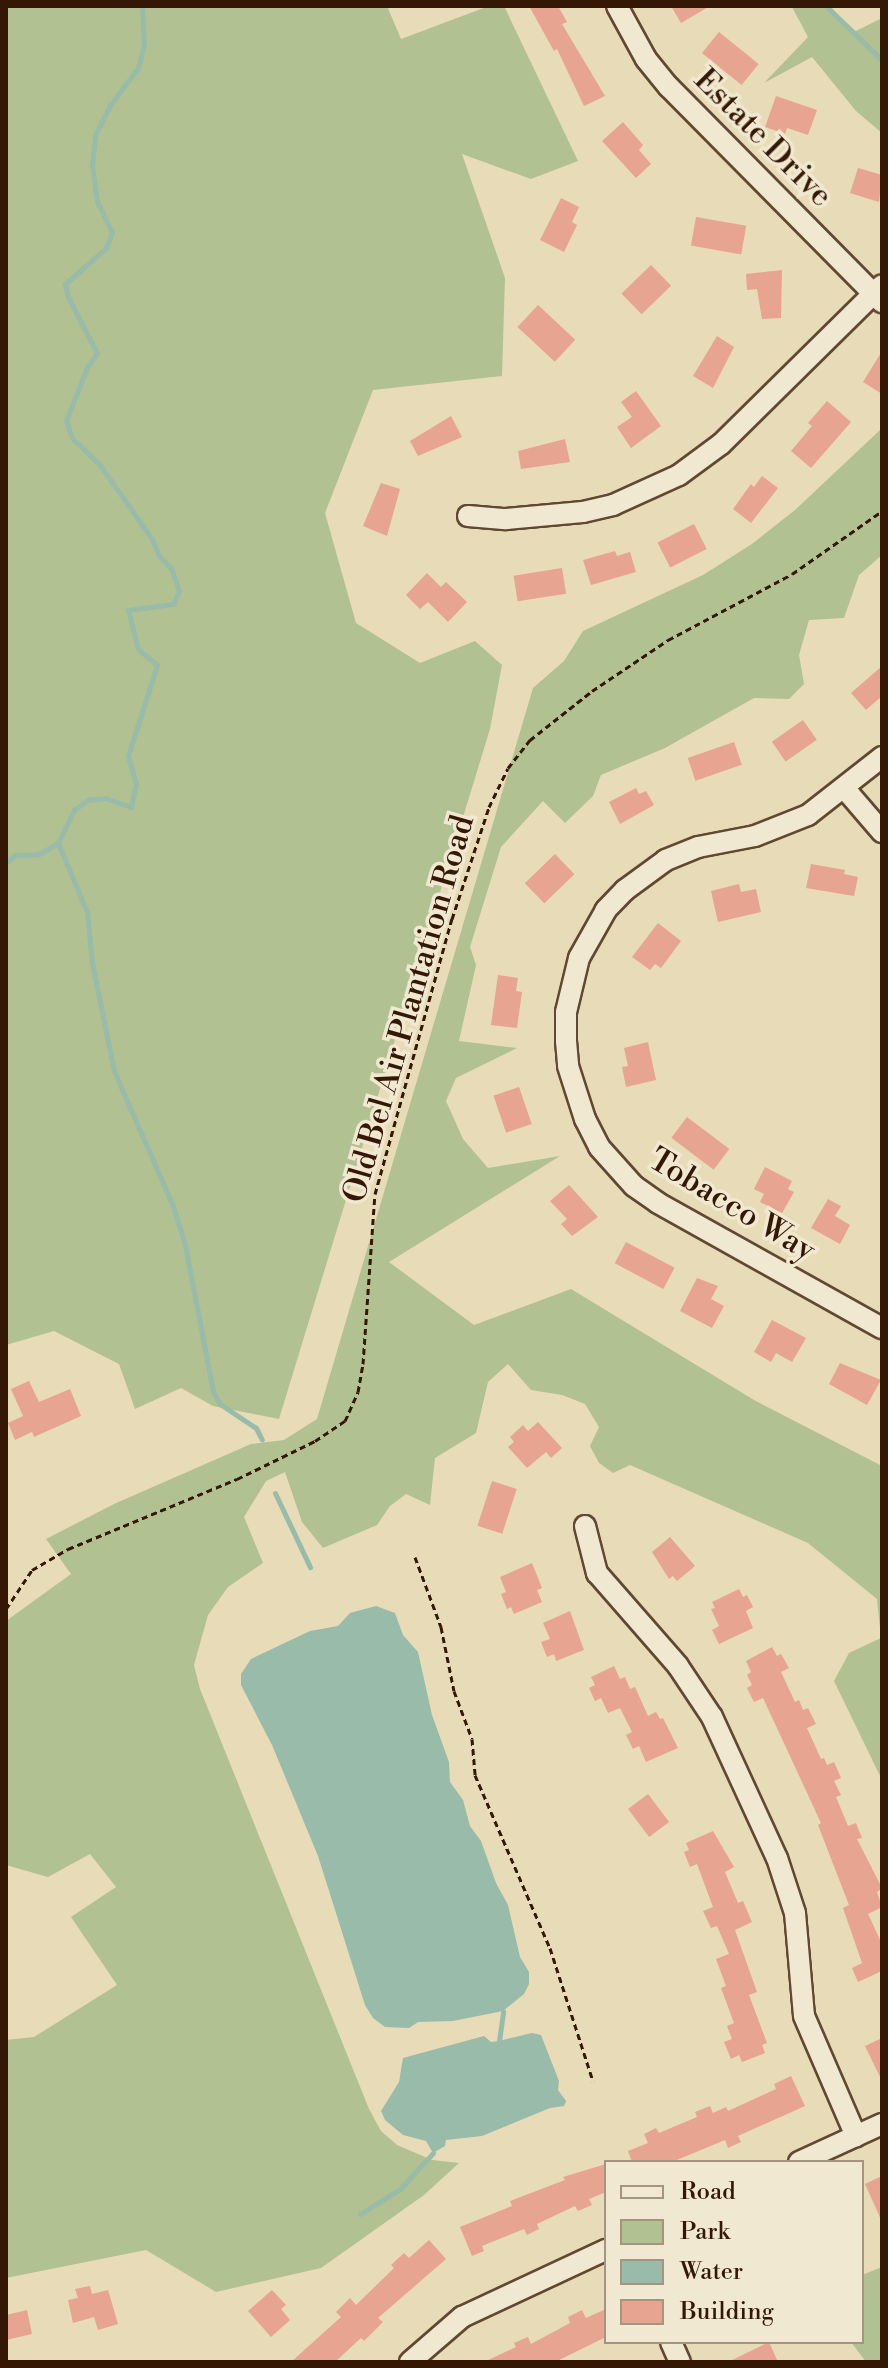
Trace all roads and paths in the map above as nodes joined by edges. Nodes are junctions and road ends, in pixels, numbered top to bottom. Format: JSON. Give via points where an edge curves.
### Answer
{"nodes":[{"id":1,"x":617,"y":6,"type":"edge"},
{"id":2,"x":879,"y":293,"type":"edge"},
{"id":3,"x":882,"y":511,"type":"edge"},
{"id":4,"x":468,"y":516,"type":"dead end"},
{"id":5,"x":882,"y":757,"type":"edge"},
{"id":6,"x":845,"y":789,"type":"junction"},
{"id":7,"x":882,"y":832,"type":"edge"},
{"id":8,"x":882,"y":1328,"type":"edge"},
{"id":9,"x":585,"y":1526,"type":"dead end"},
{"id":10,"x":415,"y":1557,"type":"dead end"},
{"id":11,"x":6,"y":1609,"type":"edge"},
{"id":12,"x":593,"y":2081,"type":"dead end"},
{"id":13,"x":882,"y":2124,"type":"edge"},
{"id":14,"x":856,"y":2136,"type":"junction"},
{"id":15,"x":803,"y":2160,"type":"edge"},
{"id":16,"x":604,"y":2251,"type":"edge"},
{"id":17,"x":410,"y":2362,"type":"edge"}],
"edges":[{"from":1,"to":2,"type":"street","name":"Estate Drive","via":[[646,59],[669,87]]},
{"from":2,"to":4,"type":"street","via":[[721,444],[679,475],[613,505],[583,512],[506,519]]},
{"from":3,"to":11,"type":"path","name":"Old Bel Air Plantation Road","via":[[792,574],[668,640],[592,691],[530,740],[508,768],[489,807],[452,919],[375,1194],[363,1364],[345,1421],[237,1479],[68,1549],[32,1570]]},
{"from":5,"to":6,"type":"street","name":"Tobacco Way"},
{"from":6,"to":7,"type":"street"},
{"from":6,"to":8,"type":"street","name":"Tobacco Way","via":[[782,828],[698,847],[666,860],[625,890],[591,933],[579,958],[566,1012],[566,1041],[585,1119],[599,1147],[634,1186]]},
{"from":9,"to":14,"type":"street","via":[[597,1573],[678,1666],[712,1717],[777,1858],[795,1913],[799,1993],[807,2025]]},
{"from":10,"to":12,"type":"path","via":[[472,1739],[475,1775],[550,1948]]},
{"from":13,"to":14,"type":"street"},
{"from":14,"to":15,"type":"street"},
{"from":16,"to":17,"type":"street","via":[[462,2317]]}]}
